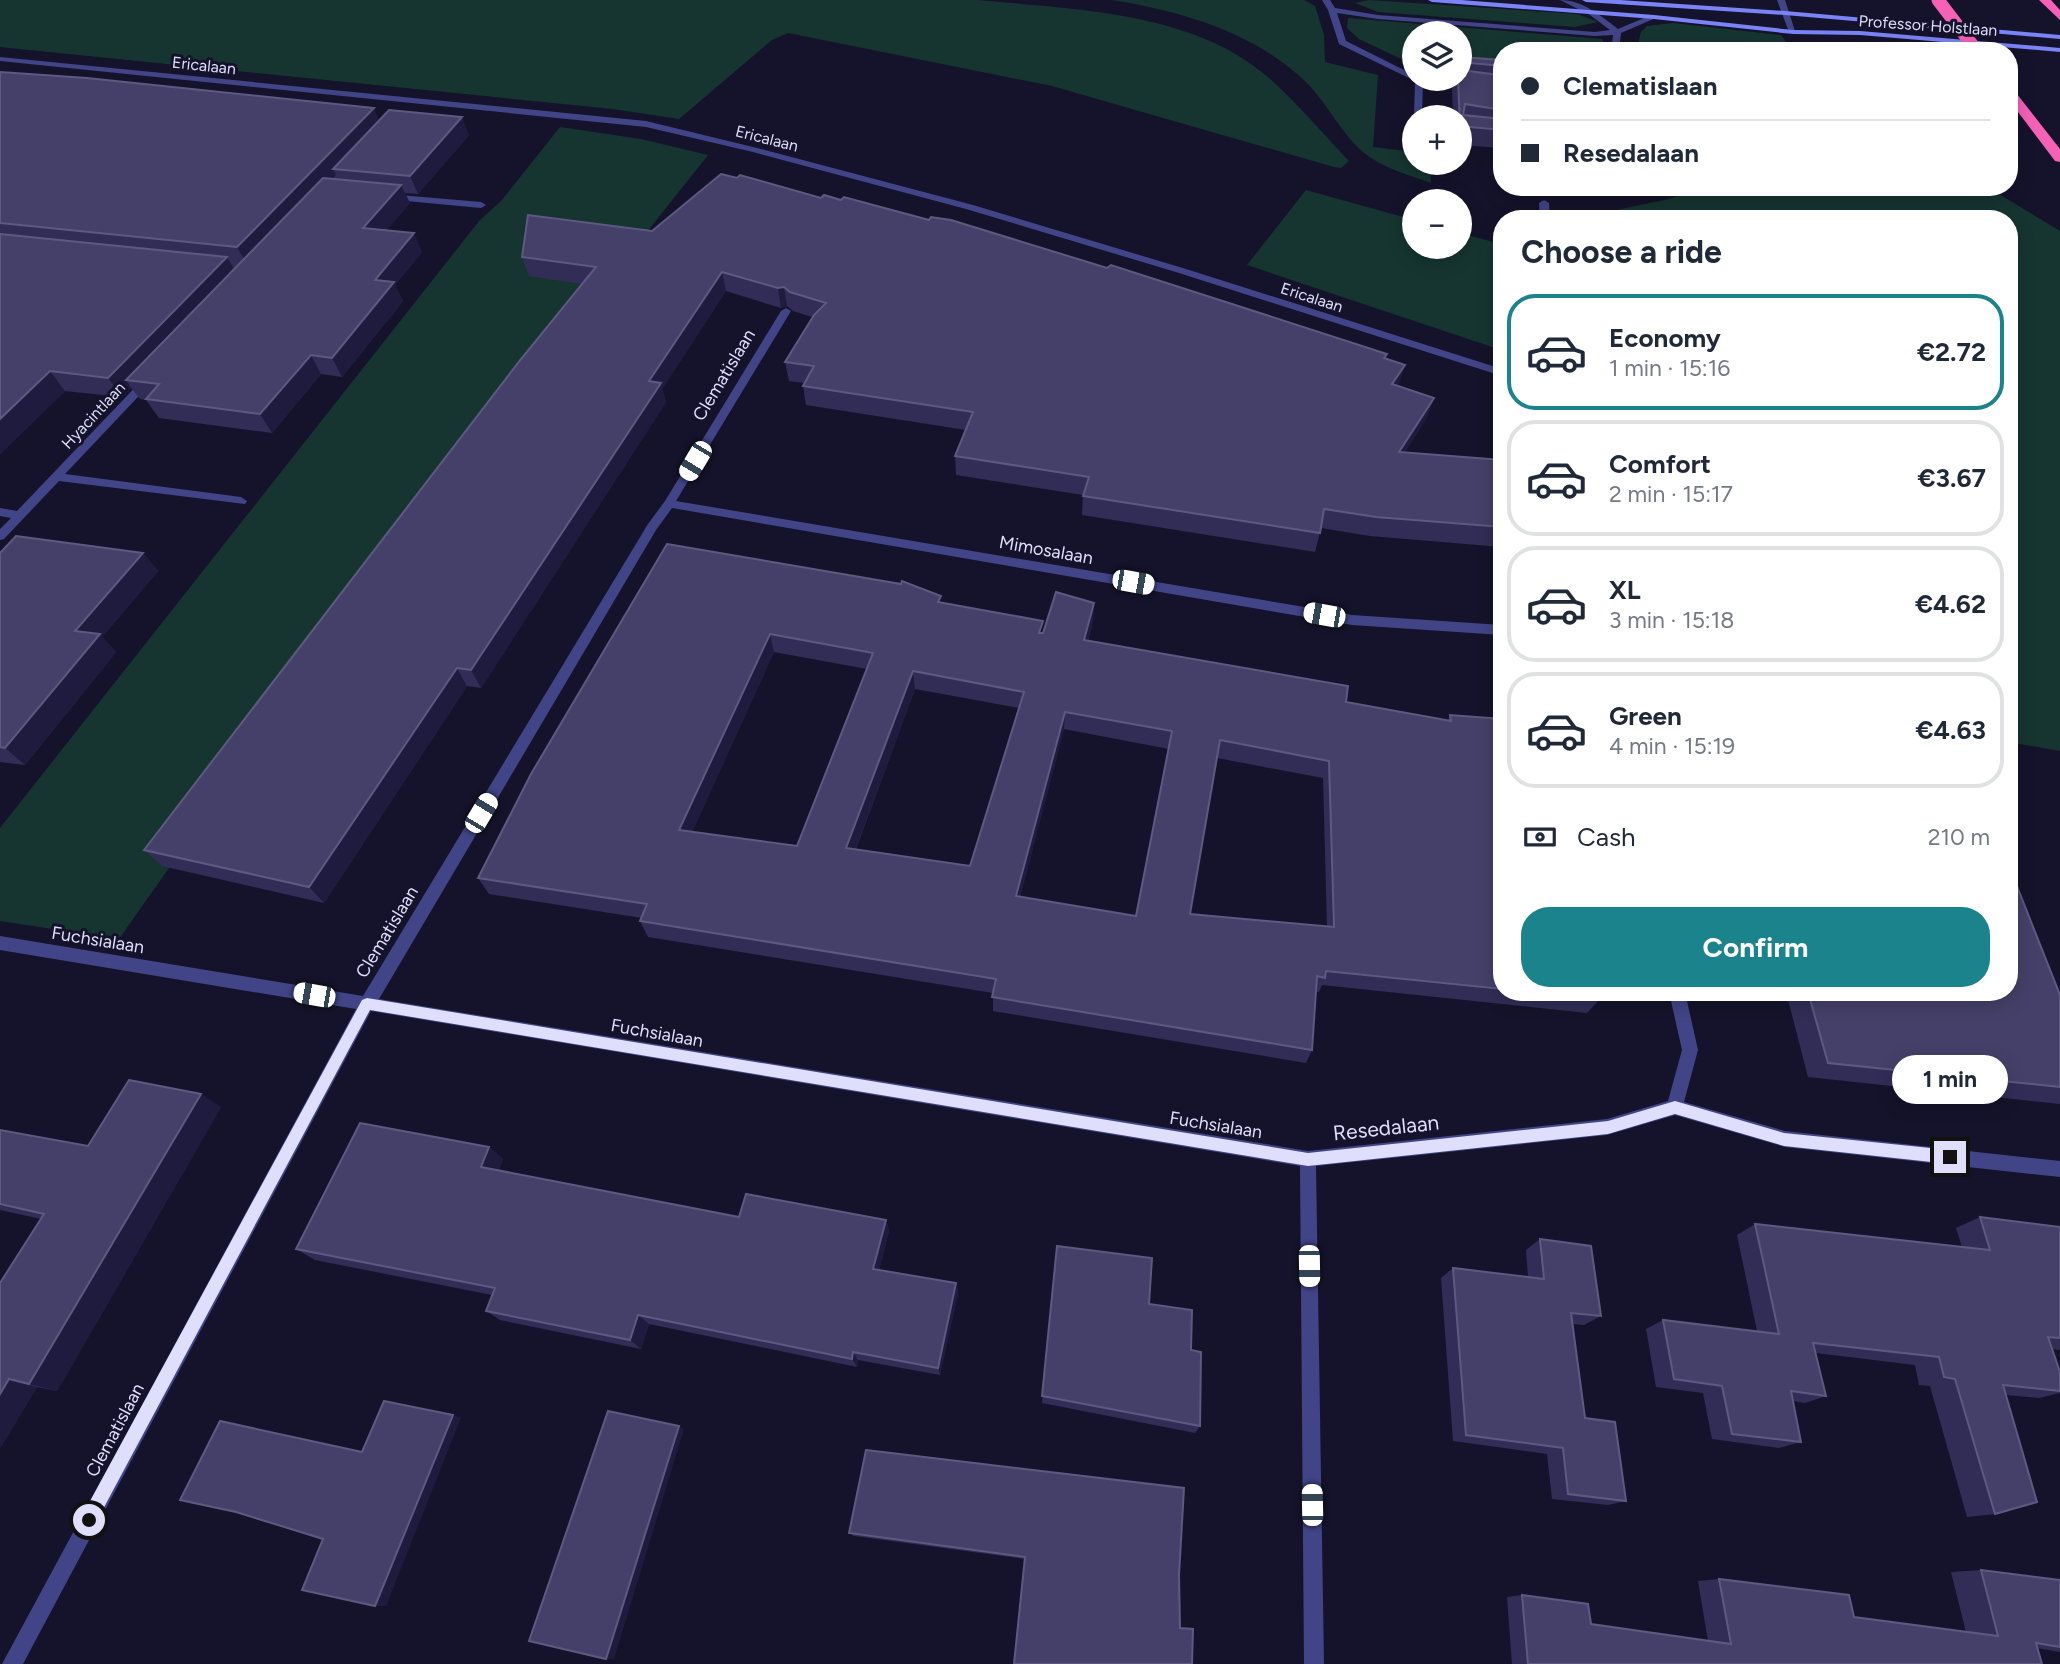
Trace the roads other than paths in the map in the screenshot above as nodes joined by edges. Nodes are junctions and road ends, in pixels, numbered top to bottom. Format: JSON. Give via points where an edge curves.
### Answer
{"nodes":[{"id":1,"x":1326,"y":0,"type":"edge"},
{"id":2,"x":1432,"y":0,"type":"edge"},
{"id":3,"x":1564,"y":0,"type":"edge"},
{"id":4,"x":1586,"y":0,"type":"edge"},
{"id":5,"x":1781,"y":0,"type":"edge"},
{"id":6,"x":1938,"y":0,"type":"edge"},
{"id":7,"x":2046,"y":0,"type":"edge"},
{"id":8,"x":1332,"y":10,"type":"junction"},
{"id":9,"x":1592,"y":13,"type":"junction"},
{"id":10,"x":1785,"y":13,"type":"junction"},
{"id":11,"x":1654,"y":17,"type":"junction"},
{"id":12,"x":2060,"y":17,"type":"edge"},
{"id":13,"x":1617,"y":32,"type":"junction"},
{"id":14,"x":1793,"y":32,"type":"junction"},
{"id":15,"x":2060,"y":37,"type":"edge"},
{"id":16,"x":1616,"y":42,"type":"edge"},
{"id":17,"x":1966,"y":42,"type":"edge"},
{"id":18,"x":1970,"y":42,"type":"edge"},
{"id":19,"x":2018,"y":46,"type":"edge"},
{"id":20,"x":2060,"y":50,"type":"edge"},
{"id":21,"x":0,"y":59,"type":"edge"},
{"id":22,"x":1402,"y":72,"type":"edge"},
{"id":23,"x":1472,"y":85,"type":"edge"},
{"id":24,"x":1493,"y":87,"type":"edge"},
{"id":25,"x":415,"y":100,"type":"junction"},
{"id":26,"x":2018,"y":103,"type":"edge"},
{"id":27,"x":407,"y":109,"type":"edge"},
{"id":28,"x":2060,"y":158,"type":"edge"},
{"id":29,"x":379,"y":196,"type":"edge"},
{"id":30,"x":1544,"y":203,"type":"dead end"},
{"id":31,"x":481,"y":205,"type":"dead end"},
{"id":32,"x":1544,"y":210,"type":"edge"},
{"id":33,"x":786,"y":311,"type":"edge"},
{"id":34,"x":158,"y":370,"type":"edge"},
{"id":35,"x":1493,"y":370,"type":"edge"},
{"id":36,"x":56,"y":477,"type":"junction"},
{"id":37,"x":241,"y":501,"type":"dead end"},
{"id":38,"x":669,"y":504,"type":"junction"},
{"id":39,"x":0,"y":512,"type":"edge"},
{"id":40,"x":20,"y":515,"type":"junction"},
{"id":41,"x":0,"y":536,"type":"edge"},
{"id":42,"x":1493,"y":629,"type":"edge"},
{"id":43,"x":0,"y":943,"type":"edge"},
{"id":44,"x":1679,"y":1001,"type":"edge"},
{"id":45,"x":367,"y":1004,"type":"junction"},
{"id":46,"x":1675,"y":1107,"type":"junction"},
{"id":47,"x":1308,"y":1159,"type":"junction"},
{"id":48,"x":2060,"y":1169,"type":"edge"},
{"id":49,"x":12,"y":1664,"type":"edge"},
{"id":50,"x":1314,"y":1664,"type":"edge"}],
"edges":[{"from":1,"to":8,"type":"street"},
{"from":2,"to":9,"type":"main road","name":"Professor Holstlaan"},
{"from":3,"to":9,"type":"street"},
{"from":4,"to":10,"type":"main road","name":"Professor Holstlaan"},
{"from":5,"to":10,"type":"street"},
{"from":6,"to":18,"type":"highway","bridge":true},
{"from":7,"to":12,"type":"highway"},
{"from":8,"to":13,"type":"street","via":[[1595,34]]},
{"from":8,"to":22,"type":"street","via":[[1342,42]]},
{"from":9,"to":11,"type":"main road","name":"Professor Holstlaan"},
{"from":9,"to":13,"type":"street"},
{"from":10,"to":14,"type":"street"},
{"from":10,"to":15,"type":"main road","name":"Professor Holstlaan"},
{"from":11,"to":13,"type":"street"},
{"from":11,"to":14,"type":"main road","name":"Professor Holstlaan"},
{"from":13,"to":16,"type":"street"},
{"from":14,"to":17,"type":"main road","name":"Professor Holstlaan"},
{"from":19,"to":20,"type":"main road","name":"Professor Holstlaan"},
{"from":21,"to":25,"type":"street","name":"Ericalaan"},
{"from":23,"to":24,"type":"street"},
{"from":25,"to":27,"type":"street"},
{"from":25,"to":35,"type":"street","name":"Ericalaan","via":[[646,124],[748,147],[1080,238]]},
{"from":26,"to":28,"type":"highway"},
{"from":29,"to":31,"type":"street"},
{"from":30,"to":32,"type":"street"},
{"from":33,"to":38,"type":"street","name":"Clematislaan"},
{"from":34,"to":36,"type":"street","name":"Hyacintlaan"},
{"from":36,"to":37,"type":"street"},
{"from":36,"to":40,"type":"street","name":"Hyacintlaan"},
{"from":38,"to":42,"type":"street","name":"Mimosalaan","via":[[1352,620]]},
{"from":38,"to":45,"type":"street","name":"Clematislaan"},
{"from":39,"to":40,"type":"street"},
{"from":40,"to":41,"type":"street","name":"Hyacintlaan"},
{"from":43,"to":45,"type":"street","name":"Fuchsialaan"},
{"from":44,"to":46,"type":"street","via":[[1690,1050]]},
{"from":45,"to":47,"type":"street","name":"Fuchsialaan"},
{"from":45,"to":49,"type":"street","name":"Clematislaan"},
{"from":46,"to":47,"type":"street","name":"Resedalaan","via":[[1608,1127]]},
{"from":46,"to":48,"type":"street","via":[[1784,1139]]},
{"from":47,"to":50,"type":"street"}]}
